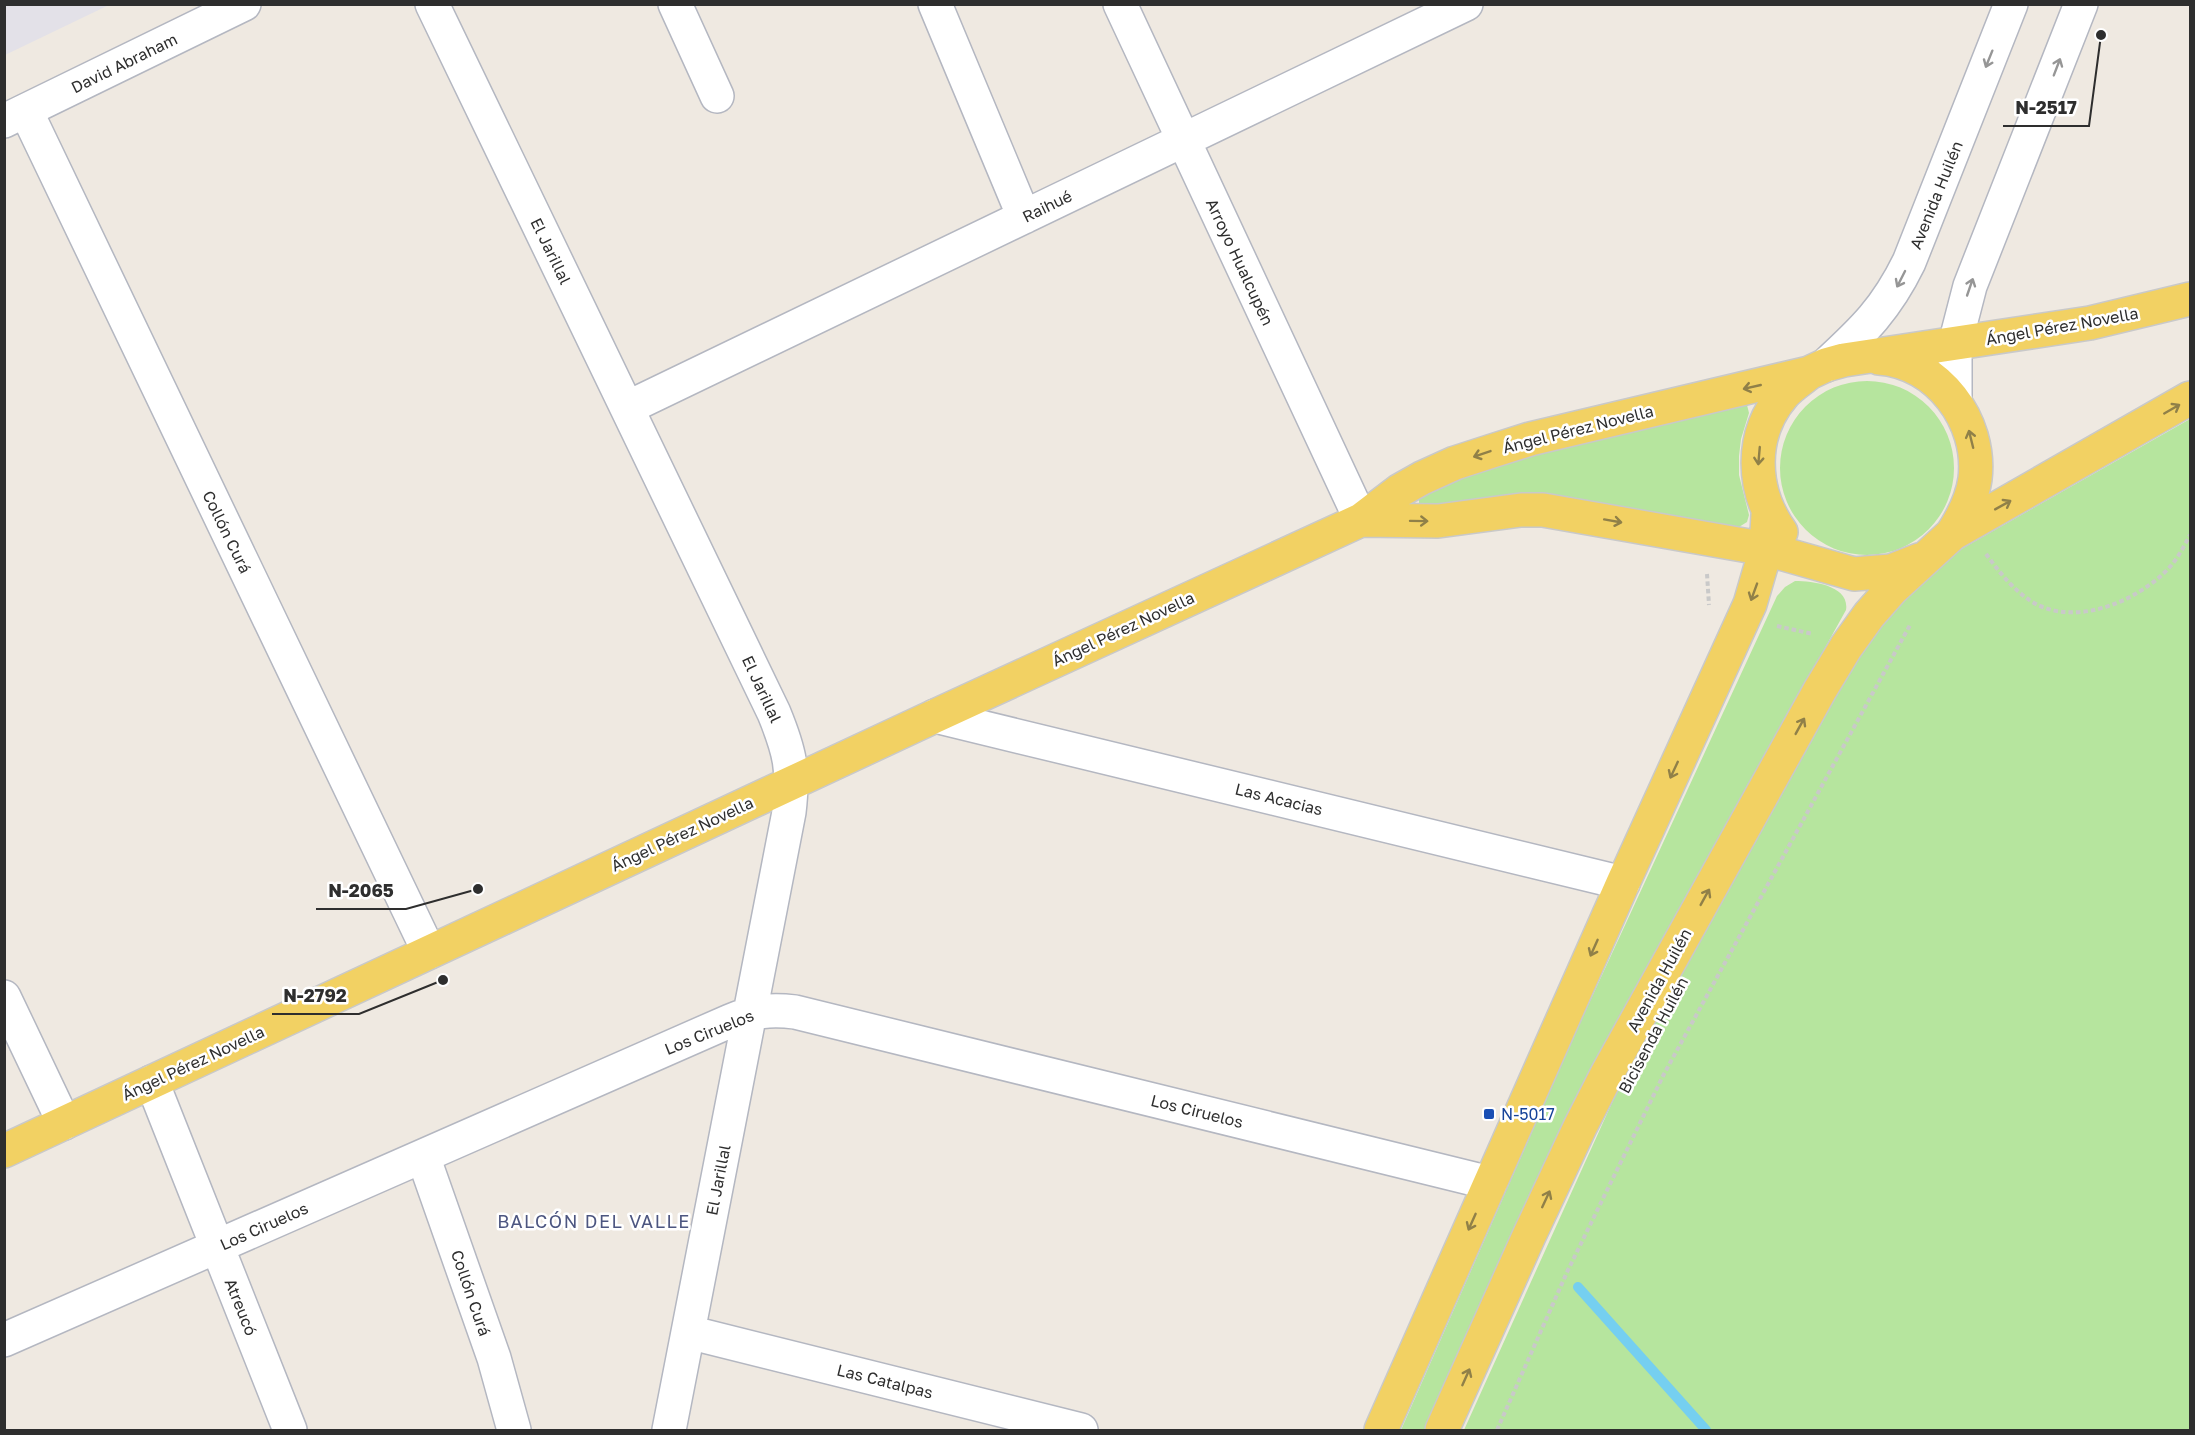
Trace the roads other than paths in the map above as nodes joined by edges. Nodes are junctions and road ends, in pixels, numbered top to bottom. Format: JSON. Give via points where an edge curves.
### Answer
{"nodes":[{"id":1,"x":244,"y":4,"type":"edge"},
{"id":2,"x":432,"y":4,"type":"edge"},
{"id":3,"x":675,"y":4,"type":"edge"},
{"id":4,"x":935,"y":4,"type":"edge"},
{"id":5,"x":1120,"y":4,"type":"edge"},
{"id":6,"x":1466,"y":4,"type":"edge"},
{"id":7,"x":2011,"y":4,"type":"edge"},
{"id":8,"x":2081,"y":4,"type":"edge"},
{"id":9,"x":717,"y":96,"type":"dead end"},
{"id":10,"x":15,"y":116,"type":"edge"},
{"id":11,"x":1184,"y":141,"type":"junction"},
{"id":12,"x":1024,"y":217,"type":"junction"},
{"id":13,"x":2190,"y":299,"type":"edge"},
{"id":14,"x":1955,"y":344,"type":"junction"},
{"id":15,"x":1861,"y":357,"type":"junction"},
{"id":16,"x":1818,"y":369,"type":"junction"},
{"id":17,"x":2190,"y":398,"type":"edge"},
{"id":18,"x":1954,"y":401,"type":"junction"},
{"id":19,"x":627,"y":408,"type":"junction"},
{"id":20,"x":1768,"y":515,"type":"junction"},
{"id":21,"x":1361,"y":520,"type":"junction"},
{"id":22,"x":1952,"y":534,"type":"junction"},
{"id":23,"x":1766,"y":549,"type":"junction"},
{"id":24,"x":1925,"y":558,"type":"junction"},
{"id":25,"x":1818,"y":564,"type":"junction"},
{"id":26,"x":935,"y":716,"type":"junction"},
{"id":27,"x":793,"y":783,"type":"junction"},
{"id":28,"x":1623,"y":883,"type":"junction"},
{"id":29,"x":429,"y":952,"type":"junction"},
{"id":30,"x":4,"y":997,"type":"edge"},
{"id":31,"x":751,"y":1012,"type":"junction"},
{"id":32,"x":152,"y":1082,"type":"junction"},
{"id":33,"x":64,"y":1123,"type":"junction"},
{"id":34,"x":4,"y":1151,"type":"edge"},
{"id":35,"x":423,"y":1156,"type":"junction"},
{"id":36,"x":1490,"y":1183,"type":"junction"},
{"id":37,"x":217,"y":1247,"type":"junction"},
{"id":38,"x":688,"y":1332,"type":"junction"},
{"id":39,"x":4,"y":1340,"type":"edge"},
{"id":40,"x":290,"y":1431,"type":"edge"},
{"id":41,"x":514,"y":1431,"type":"edge"},
{"id":42,"x":669,"y":1431,"type":"edge"},
{"id":43,"x":1081,"y":1431,"type":"edge"},
{"id":44,"x":1381,"y":1431,"type":"edge"},
{"id":45,"x":1442,"y":1431,"type":"edge"}],
"edges":[{"from":1,"to":10,"type":"street","name":"David Abraham"},
{"from":2,"to":19,"type":"street","name":"El Jarillal"},
{"from":3,"to":9,"type":"street"},
{"from":4,"to":12,"type":"street"},
{"from":5,"to":11,"type":"street","name":"Arroyo Hualcupén"},
{"from":6,"to":11,"type":"street","name":"Raihué"},
{"from":7,"to":16,"type":"street","name":"Avenida Huilén","one_way":true,"via":[[1897,287],[1862,331]]},
{"from":14,"to":8,"type":"street","one_way":true,"via":[[1970,286]]},
{"from":10,"to":29,"type":"street","name":"Collón Curá"},
{"from":11,"to":12,"type":"street","name":"Raihué"},
{"from":11,"to":21,"type":"street","name":"Arroyo Hualcupén"},
{"from":12,"to":19,"type":"street","name":"Raihué"},
{"from":13,"to":14,"type":"main road","name":"Ángel Pérez Novella","via":[[2090,323]]},
{"from":14,"to":15,"type":"main road","name":"Ángel Pérez Novella"},
{"from":14,"to":18,"type":"street"},
{"from":15,"to":16,"type":"main road","name":"Ángel Pérez Novella"},
{"from":15,"to":18,"type":"main road","name":"Ángel Pérez Novella","via":[[1883,358],[1913,368],[1940,385]]},
{"from":16,"to":20,"type":"main road","name":"Ángel Pérez Novella","one_way":true,"via":[[1784,394],[1767,421],[1758,463]]},
{"from":16,"to":21,"type":"main road","name":"Ángel Pérez Novella","one_way":true,"via":[[1491,451],[1422,478]]},
{"from":22,"to":17,"type":"main road","name":"Ángel Pérez Novella","one_way":true},
{"from":22,"to":18,"type":"main road","name":"Ángel Pérez Novella","one_way":true,"via":[[1971,498],[1975,478],[1972,438]]},
{"from":19,"to":27,"type":"street","name":"El Jarillal","via":[[774,713],[790,757]]},
{"from":20,"to":23,"type":"main road"},
{"from":20,"to":25,"type":"main road","name":"Ángel Pérez Novella","via":[[1789,543]]},
{"from":21,"to":23,"type":"main road","name":"Ángel Pérez Novella","one_way":true,"via":[[1438,521],[1543,510]]},
{"from":21,"to":26,"type":"main road","name":"Ángel Pérez Novella"},
{"from":22,"to":24,"type":"main road","name":"Ángel Pérez Novella"},
{"from":23,"to":25,"type":"main road","name":"Ángel Pérez Novella"},
{"from":23,"to":28,"type":"main road","one_way":true,"via":[[1750,604]]},
{"from":24,"to":25,"type":"main road","name":"Ángel Pérez Novella","via":[[1891,571],[1854,574]]},
{"from":45,"to":24,"type":"main road","name":"Avenida Huilén","one_way":true,"via":[[1528,1236],[1636,1022],[1846,646],[1892,589]]},
{"from":26,"to":27,"type":"main road","name":"Ángel Pérez Novella"},
{"from":26,"to":28,"type":"street","name":"Las Acacias"},
{"from":27,"to":29,"type":"main road","name":"Ángel Pérez Novella"},
{"from":27,"to":31,"type":"street","name":"El Jarillal"},
{"from":28,"to":36,"type":"main road","one_way":true},
{"from":29,"to":32,"type":"main road","name":"Ángel Pérez Novella"},
{"from":30,"to":33,"type":"street"},
{"from":31,"to":35,"type":"street","name":"Los Ciruelos"},
{"from":31,"to":36,"type":"street","name":"Los Ciruelos","via":[[795,1012]]},
{"from":31,"to":38,"type":"street","name":"El Jarillal"},
{"from":32,"to":33,"type":"main road","name":"Ángel Pérez Novella"},
{"from":32,"to":37,"type":"street","name":"Atreucó"},
{"from":33,"to":34,"type":"main road","name":"Ángel Pérez Novella"},
{"from":35,"to":37,"type":"street","name":"Los Ciruelos"},
{"from":35,"to":41,"type":"street","name":"Collón Curá","via":[[494,1358]]},
{"from":36,"to":44,"type":"main road","one_way":true},
{"from":37,"to":39,"type":"street","name":"Los Ciruelos"},
{"from":37,"to":40,"type":"street","name":"Atreucó"},
{"from":38,"to":42,"type":"street","name":"El Jarillal"},
{"from":38,"to":43,"type":"street","name":"Las Catalpas"}]}
